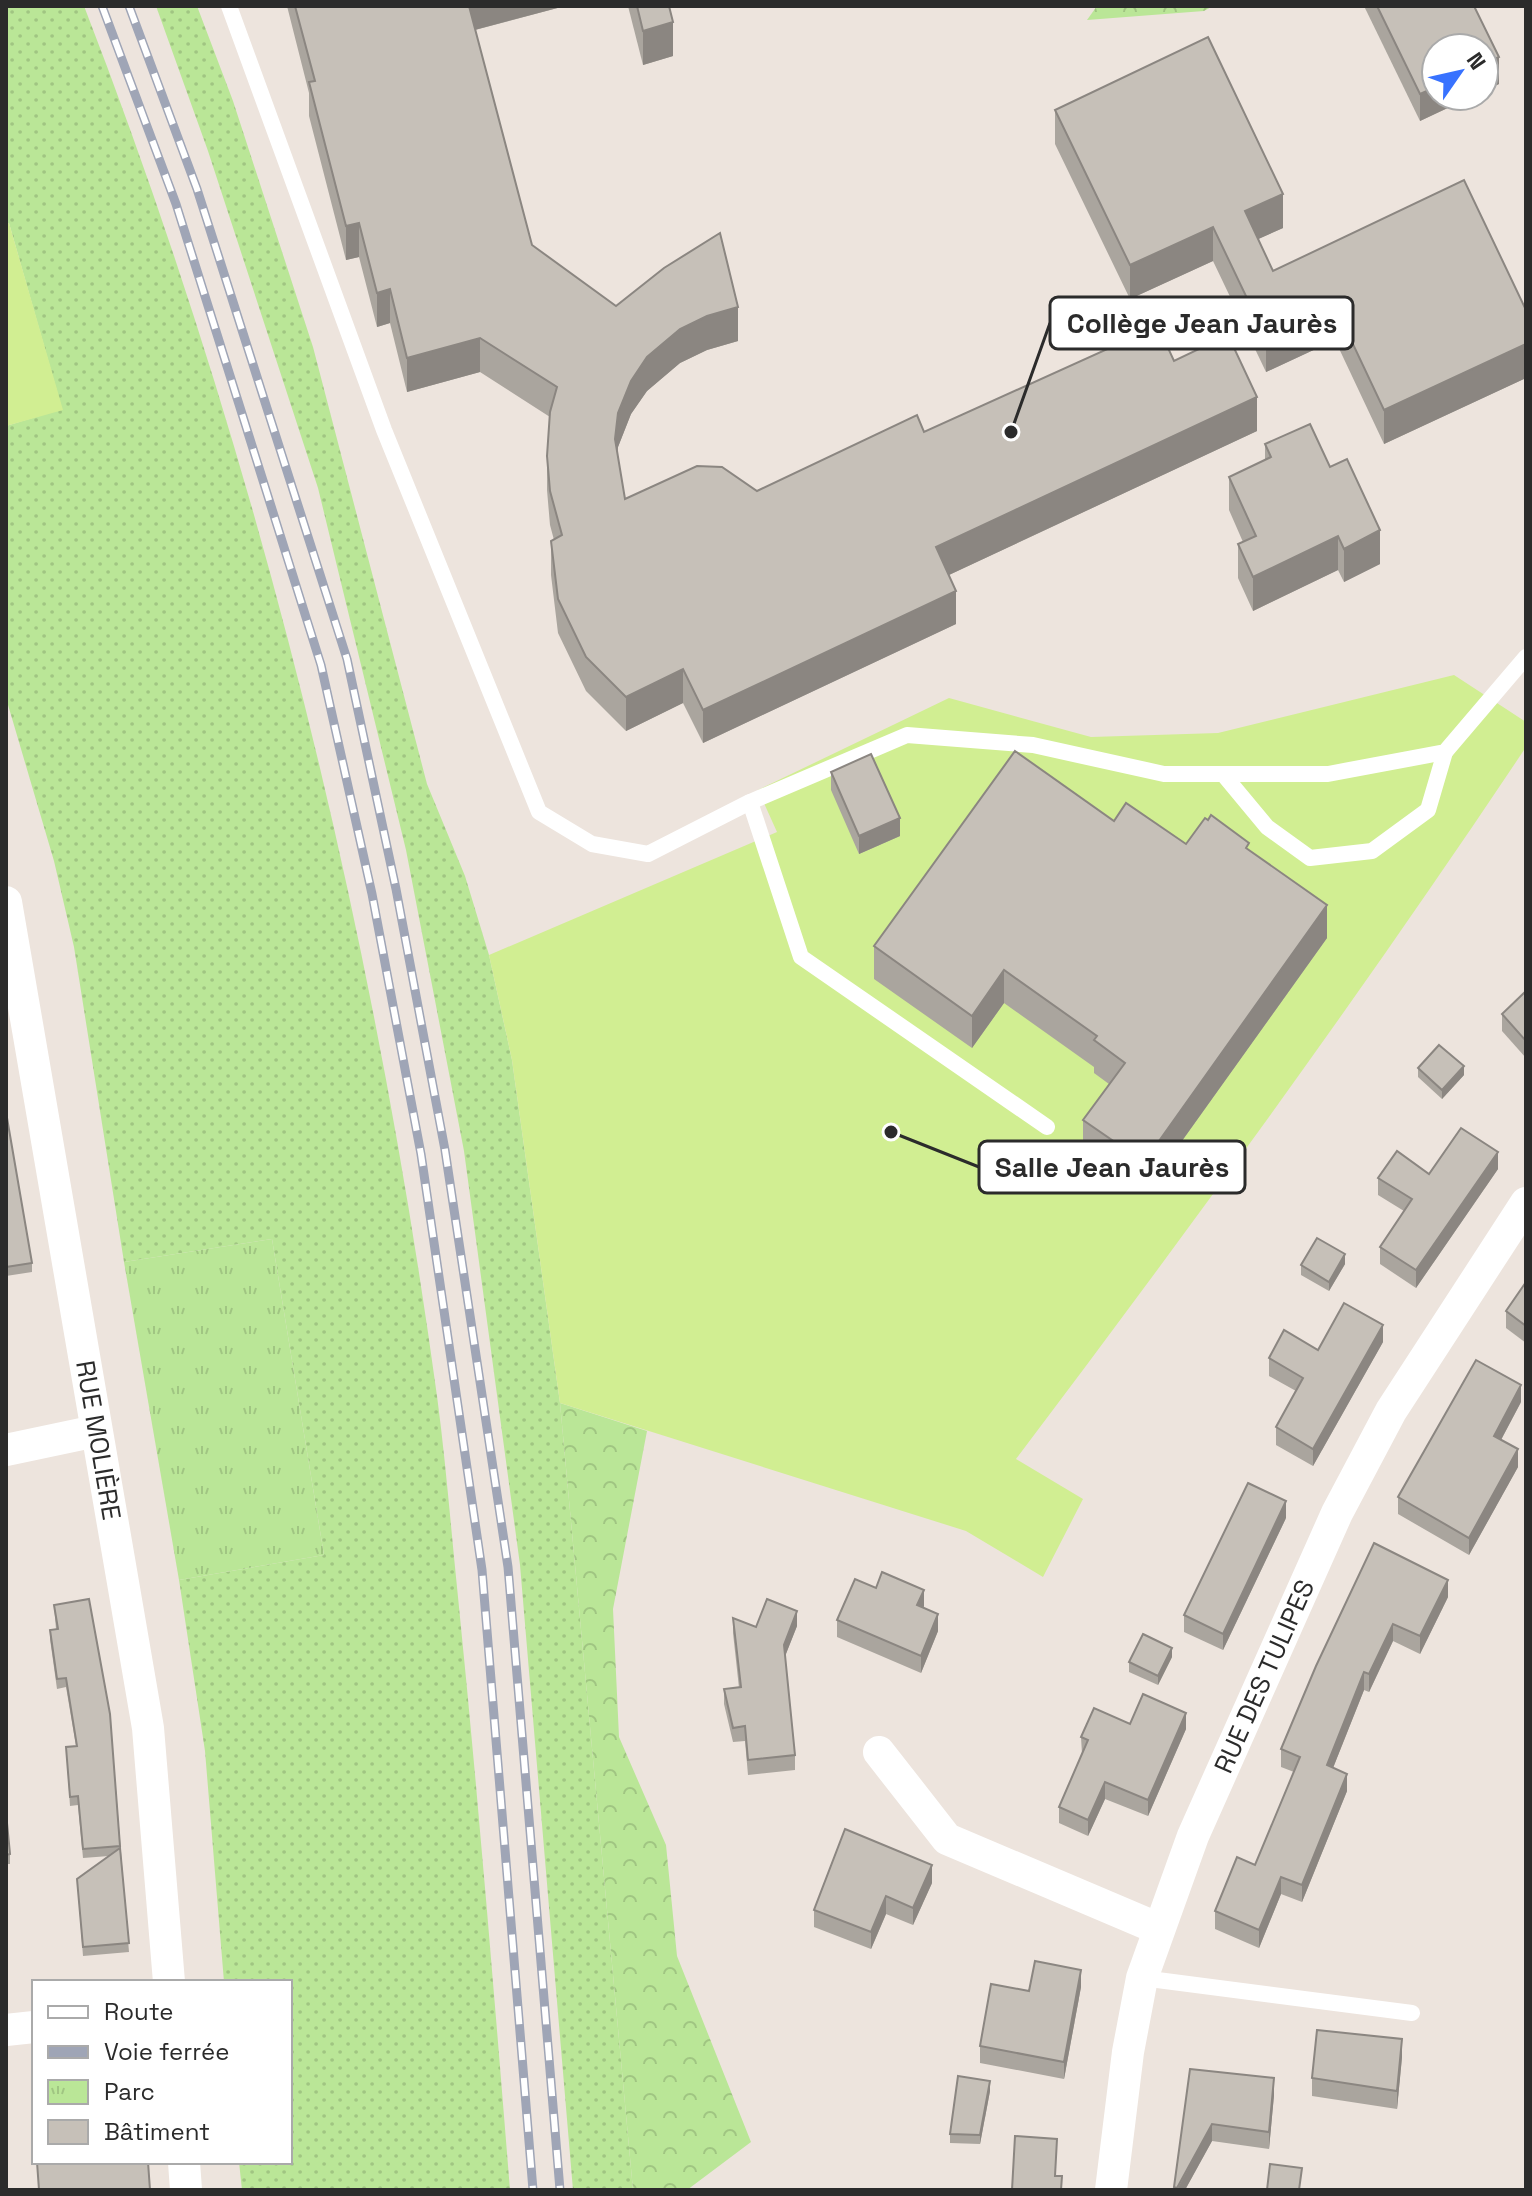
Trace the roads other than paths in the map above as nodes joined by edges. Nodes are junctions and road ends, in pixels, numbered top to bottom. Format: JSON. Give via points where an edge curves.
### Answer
{"nodes":[{"id":1,"x":229,"y":6,"type":"edge"},
{"id":2,"x":1526,"y":657,"type":"edge"},
{"id":3,"x":1445,"y":752,"type":"junction"},
{"id":4,"x":1223,"y":774,"type":"junction"},
{"id":5,"x":750,"y":802,"type":"junction"},
{"id":6,"x":6,"y":902,"type":"edge"},
{"id":7,"x":1047,"y":1127,"type":"dead end"},
{"id":8,"x":1526,"y":1203,"type":"edge"},
{"id":9,"x":96,"y":1431,"type":"junction"},
{"id":10,"x":6,"y":1450,"type":"edge"},
{"id":11,"x":879,"y":1752,"type":"dead end"},
{"id":12,"x":1157,"y":1928,"type":"junction"},
{"id":13,"x":1142,"y":1978,"type":"junction"},
{"id":14,"x":169,"y":1980,"type":"edge"},
{"id":15,"x":1412,"y":2013,"type":"dead end"},
{"id":16,"x":32,"y":2027,"type":"edge"},
{"id":17,"x":6,"y":2030,"type":"edge"},
{"id":18,"x":184,"y":2164,"type":"edge"},
{"id":19,"x":186,"y":2190,"type":"edge"},
{"id":20,"x":1111,"y":2190,"type":"edge"}],
"edges":[{"from":1,"to":5,"type":"lane","via":[[384,430],[539,812],[592,844],[648,854]]},
{"from":2,"to":3,"type":"lane"},
{"from":3,"to":4,"type":"lane","via":[[1328,774]]},
{"from":3,"to":4,"type":"lane","via":[[1428,810],[1372,851],[1310,858],[1267,827]]},
{"from":4,"to":5,"type":"lane","via":[[1164,774],[1033,745],[907,735]]},
{"from":5,"to":7,"type":"lane","via":[[801,957]]},
{"from":6,"to":9,"type":"street","name":"RUE MOLIÈRE"},
{"from":8,"to":12,"type":"street","name":"RUE DES TULIPES","via":[[1391,1411],[1337,1513],[1261,1678]]},
{"from":9,"to":10,"type":"street"},
{"from":9,"to":14,"type":"street","name":"RUE MOLIÈRE","via":[[148,1728]]},
{"from":11,"to":12,"type":"street","via":[[947,1839]]},
{"from":12,"to":13,"type":"street","name":"RUE DES TULIPES"},
{"from":13,"to":15,"type":"lane"},
{"from":13,"to":20,"type":"street","name":"RUE DES TULIPES"},
{"from":16,"to":17,"type":"street"},
{"from":18,"to":19,"type":"street"}]}
